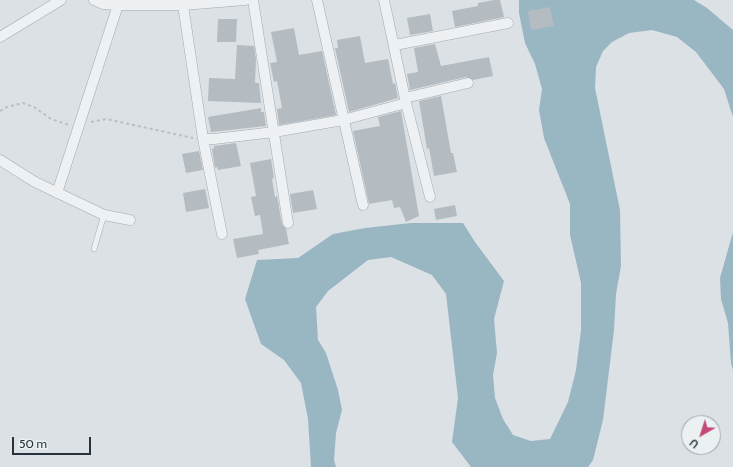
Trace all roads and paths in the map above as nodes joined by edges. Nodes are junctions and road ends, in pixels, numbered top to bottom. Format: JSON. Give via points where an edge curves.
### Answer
{"nodes":[{"id":1,"x":61,"y":0,"type":"edge"},
{"id":2,"x":94,"y":0,"type":"edge"},
{"id":3,"x":245,"y":0,"type":"edge"},
{"id":4,"x":253,"y":0,"type":"edge"},
{"id":5,"x":317,"y":0,"type":"edge"},
{"id":6,"x":384,"y":0,"type":"edge"},
{"id":7,"x":198,"y":2,"type":"edge"},
{"id":8,"x":134,"y":3,"type":"edge"},
{"id":9,"x":118,"y":5,"type":"junction"},
{"id":10,"x":183,"y":6,"type":"junction"},
{"id":11,"x":508,"y":23,"type":"dead end"},
{"id":12,"x":0,"y":37,"type":"edge"},
{"id":13,"x":395,"y":45,"type":"junction"},
{"id":14,"x":468,"y":82,"type":"dead end"},
{"id":15,"x":405,"y":101,"type":"junction"},
{"id":16,"x":0,"y":111,"type":"edge"},
{"id":17,"x":343,"y":120,"type":"junction"},
{"id":18,"x":78,"y":127,"type":"junction"},
{"id":19,"x":274,"y":132,"type":"junction"},
{"id":20,"x":203,"y":139,"type":"junction"},
{"id":21,"x":0,"y":160,"type":"edge"},
{"id":22,"x":57,"y":193,"type":"junction"},
{"id":23,"x":430,"y":197,"type":"dead end"},
{"id":24,"x":363,"y":205,"type":"dead end"},
{"id":25,"x":104,"y":215,"type":"junction"},
{"id":26,"x":130,"y":220,"type":"dead end"},
{"id":27,"x":288,"y":223,"type":"dead end"},
{"id":28,"x":222,"y":234,"type":"dead end"},
{"id":29,"x":94,"y":249,"type":"dead end"}],
"edges":[{"from":1,"to":12,"type":"street"},
{"from":2,"to":9,"type":"street","via":[[103,4]]},
{"from":3,"to":7,"type":"street"},
{"from":4,"to":19,"type":"street"},
{"from":5,"to":17,"type":"street"},
{"from":6,"to":13,"type":"street"},
{"from":7,"to":10,"type":"street"},
{"from":8,"to":9,"type":"street"},
{"from":8,"to":10,"type":"street"},
{"from":9,"to":18,"type":"street"},
{"from":10,"to":20,"type":"street"},
{"from":11,"to":13,"type":"street"},
{"from":13,"to":15,"type":"street"},
{"from":14,"to":15,"type":"street"},
{"from":15,"to":17,"type":"street"},
{"from":15,"to":23,"type":"street"},
{"from":16,"to":18,"type":"path","via":[[23,103],[51,119]]},
{"from":17,"to":19,"type":"street"},
{"from":17,"to":24,"type":"street"},
{"from":18,"to":20,"type":"path","via":[[98,119],[106,119],[188,138]]},
{"from":18,"to":22,"type":"street"},
{"from":19,"to":20,"type":"street"},
{"from":19,"to":27,"type":"street"},
{"from":20,"to":28,"type":"street"},
{"from":21,"to":22,"type":"street"},
{"from":22,"to":25,"type":"street"},
{"from":25,"to":26,"type":"street"},
{"from":25,"to":29,"type":"lane"}]}
